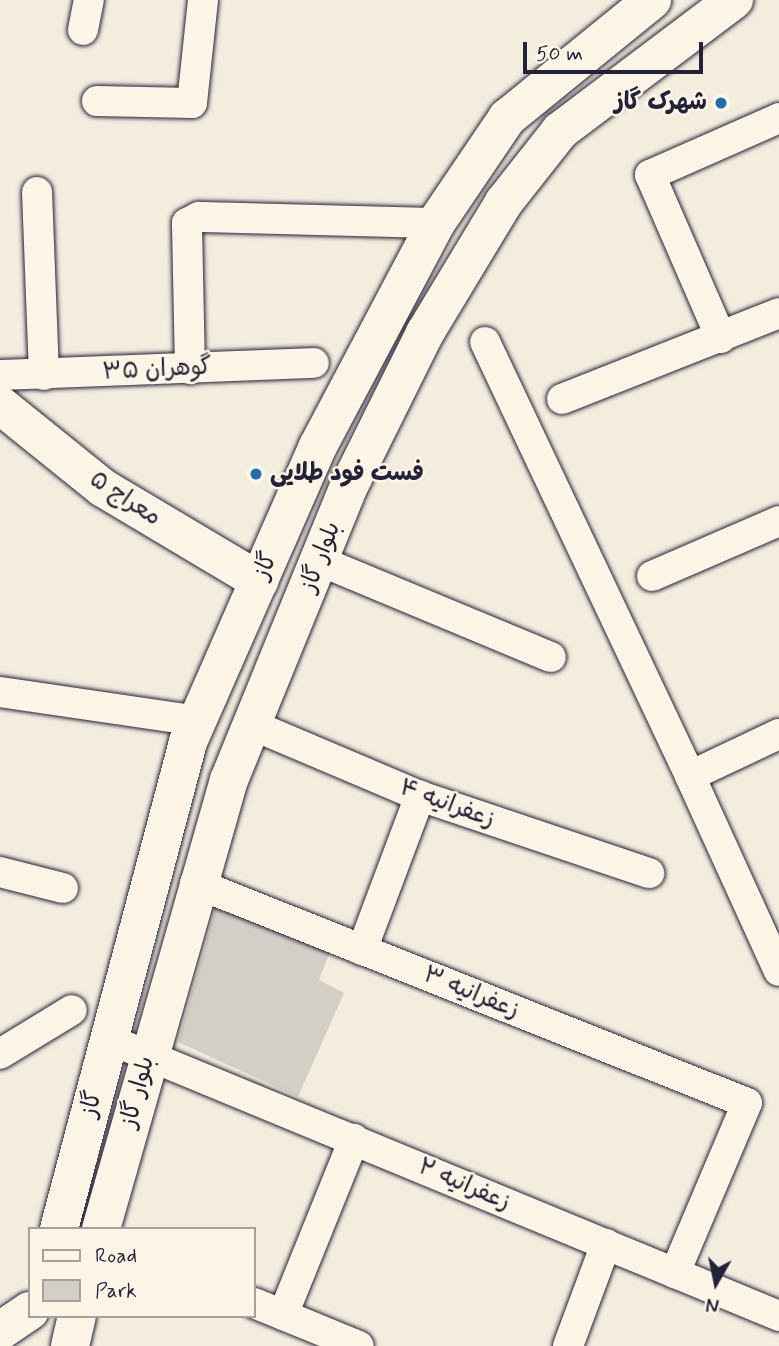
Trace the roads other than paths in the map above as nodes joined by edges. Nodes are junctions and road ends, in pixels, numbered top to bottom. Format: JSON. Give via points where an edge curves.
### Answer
{"nodes":[{"id":1,"x":89,"y":0,"type":"edge"},
{"id":2,"x":202,"y":0,"type":"edge"},
{"id":3,"x":652,"y":0,"type":"edge"},
{"id":4,"x":734,"y":0,"type":"edge"},
{"id":5,"x":83,"y":30,"type":"dead end"},
{"id":6,"x":97,"y":101,"type":"dead end"},
{"id":7,"x":779,"y":118,"type":"edge"},
{"id":8,"x":37,"y":192,"type":"dead end"},
{"id":9,"x":436,"y":223,"type":"junction"},
{"id":10,"x":779,"y":313,"type":"edge"},
{"id":11,"x":721,"y":338,"type":"junction"},
{"id":12,"x":485,"y":342,"type":"dead end"},
{"id":13,"x":314,"y":363,"type":"dead end"},
{"id":14,"x":190,"y":369,"type":"junction"},
{"id":15,"x":0,"y":375,"type":"edge"},
{"id":16,"x":44,"y":375,"type":"junction"},
{"id":17,"x":562,"y":399,"type":"dead end"},
{"id":18,"x":0,"y":405,"type":"edge"},
{"id":19,"x":779,"y":521,"type":"edge"},
{"id":20,"x":320,"y":561,"type":"junction"},
{"id":21,"x":652,"y":576,"type":"dead end"},
{"id":22,"x":259,"y":580,"type":"junction"},
{"id":23,"x":551,"y":657,"type":"dead end"},
{"id":24,"x":0,"y":692,"type":"edge"},
{"id":25,"x":198,"y":721,"type":"junction"},
{"id":26,"x":250,"y":724,"type":"junction"},
{"id":27,"x":779,"y":734,"type":"edge"},
{"id":28,"x":690,"y":776,"type":"junction"},
{"id":29,"x":420,"y":796,"type":"junction"},
{"id":30,"x":0,"y":872,"type":"edge"},
{"id":31,"x":649,"y":873,"type":"dead end"},
{"id":32,"x":195,"y":883,"type":"junction"},
{"id":33,"x":63,"y":888,"type":"dead end"},
{"id":34,"x":362,"y":950,"type":"junction"},
{"id":35,"x":779,"y":971,"type":"edge"},
{"id":36,"x":72,"y":1010,"type":"dead end"},
{"id":37,"x":108,"y":1040,"type":"junction"},
{"id":38,"x":0,"y":1054,"type":"edge"},
{"id":39,"x":149,"y":1054,"type":"junction"},
{"id":40,"x":354,"y":1139,"type":"junction"},
{"id":41,"x":60,"y":1227,"type":"edge"},
{"id":42,"x":103,"y":1227,"type":"edge"},
{"id":43,"x":606,"y":1244,"type":"junction"},
{"id":44,"x":675,"y":1273,"type":"junction"},
{"id":45,"x":256,"y":1304,"type":"edge"},
{"id":46,"x":28,"y":1312,"type":"edge"},
{"id":47,"x":283,"y":1315,"type":"junction"},
{"id":48,"x":779,"y":1316,"type":"edge"},
{"id":49,"x":36,"y":1318,"type":"edge"},
{"id":50,"x":0,"y":1331,"type":"edge"},
{"id":51,"x":29,"y":1346,"type":"edge"},
{"id":52,"x":359,"y":1346,"type":"edge"},
{"id":53,"x":568,"y":1346,"type":"edge"}],
"edges":[{"from":1,"to":5,"type":"street"},
{"from":2,"to":6,"type":"street","via":[[191,103]]},
{"from":3,"to":9,"type":"main road","name":"گاز","via":[[507,118]]},
{"from":4,"to":20,"type":"main road","name":"بلوار گاز","via":[[560,131],[504,202],[425,333],[350,484]]},
{"from":7,"to":11,"type":"street","via":[[650,175]]},
{"from":8,"to":16,"type":"street"},
{"from":9,"to":14,"type":"street","via":[[199,218],[187,223]]},
{"from":9,"to":22,"type":"main road","name":"گاز","via":[[318,446]]},
{"from":10,"to":11,"type":"street"},
{"from":11,"to":17,"type":"street"},
{"from":12,"to":28,"type":"street"},
{"from":13,"to":14,"type":"street","name":"گوهران ۳۵"},
{"from":14,"to":16,"type":"street","name":"گوهران ۳۵"},
{"from":15,"to":16,"type":"street","name":"گوهران ۳۵"},
{"from":18,"to":22,"type":"main road","name":"معراج ۵","via":[[103,488]]},
{"from":19,"to":21,"type":"street"},
{"from":20,"to":23,"type":"street"},
{"from":20,"to":26,"type":"main road","name":"بلوار گاز"},
{"from":22,"to":25,"type":"main road","name":"گاز"},
{"from":24,"to":25,"type":"street"},
{"from":25,"to":37,"type":"main road","name":"گاز"},
{"from":26,"to":29,"type":"street","name":"زعفرانیه ۴"},
{"from":26,"to":32,"type":"main road","name":"بلوار گاز"},
{"from":27,"to":28,"type":"street"},
{"from":28,"to":35,"type":"street"},
{"from":29,"to":31,"type":"street","name":"زعفرانیه ۴"},
{"from":29,"to":34,"type":"street"},
{"from":30,"to":33,"type":"street"},
{"from":32,"to":34,"type":"street","name":"زعفرانیه ۳"},
{"from":32,"to":39,"type":"main road","name":"بلوار گاز"},
{"from":34,"to":44,"type":"street","name":"زعفرانیه ۳","via":[[747,1103]]},
{"from":36,"to":38,"type":"street"},
{"from":37,"to":39,"type":"street","name":"زعفرانیه ۲"},
{"from":37,"to":41,"type":"main road","name":"گاز"},
{"from":39,"to":40,"type":"street","name":"زعفرانیه ۲"},
{"from":39,"to":42,"type":"main road","name":"بلوار گاز"},
{"from":40,"to":43,"type":"street","name":"زعفرانیه ۲"},
{"from":40,"to":47,"type":"street"},
{"from":43,"to":44,"type":"street","name":"زعفرانیه ۲"},
{"from":43,"to":53,"type":"street"},
{"from":44,"to":48,"type":"street","name":"زعفرانیه ۲"},
{"from":45,"to":47,"type":"street"},
{"from":46,"to":50,"type":"main road"},
{"from":47,"to":52,"type":"street"},
{"from":49,"to":51,"type":"main road"}]}
